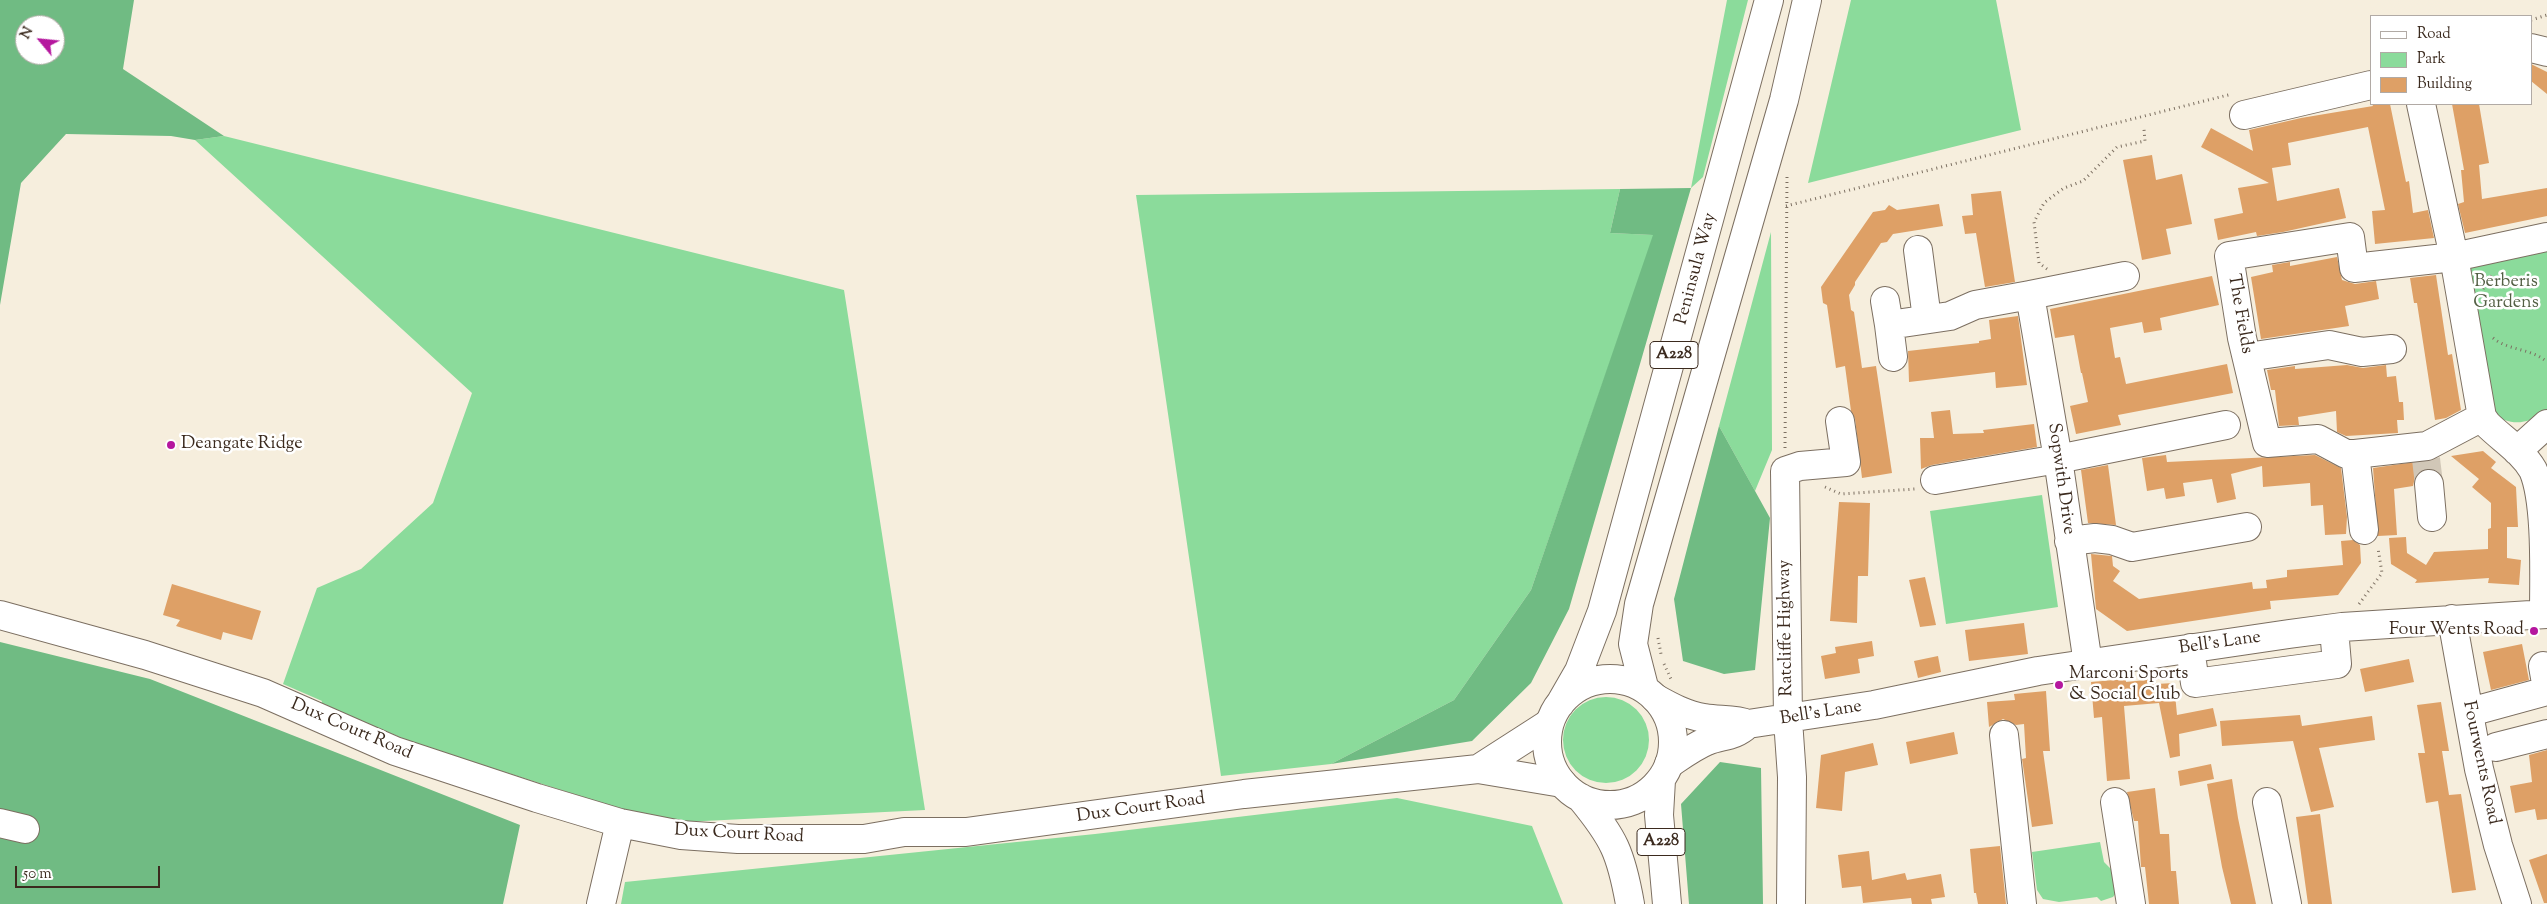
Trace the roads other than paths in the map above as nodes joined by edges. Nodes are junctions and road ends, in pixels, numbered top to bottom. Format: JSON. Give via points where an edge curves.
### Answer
{"nodes":[{"id":1,"x":1769,"y":0,"type":"edge"},
{"id":2,"x":1807,"y":0,"type":"edge"},
{"id":3,"x":2532,"y":48,"type":"edge"},
{"id":4,"x":2547,"y":52,"type":"edge"},
{"id":5,"x":2370,"y":85,"type":"edge"},
{"id":6,"x":2240,"y":104,"type":"road end"},
{"id":7,"x":2421,"y":105,"type":"edge"},
{"id":8,"x":2547,"y":237,"type":"edge"},
{"id":9,"x":1918,"y":250,"type":"dead end"},
{"id":10,"x":2454,"y":257,"type":"junction"},
{"id":11,"x":2125,"y":276,"type":"dead end"},
{"id":12,"x":2030,"y":295,"type":"junction"},
{"id":13,"x":1927,"y":319,"type":"junction"},
{"id":14,"x":2392,"y":349,"type":"dead end"},
{"id":15,"x":1893,"y":357,"type":"dead end"},
{"id":16,"x":2247,"y":357,"type":"junction"},
{"id":17,"x":2482,"y":417,"type":"junction"},
{"id":18,"x":1840,"y":421,"type":"dead end"},
{"id":19,"x":2547,"y":424,"type":"edge"},
{"id":20,"x":2226,"y":425,"type":"dead end"},
{"id":21,"x":2517,"y":451,"type":"junction"},
{"id":22,"x":2356,"y":454,"type":"junction"},
{"id":23,"x":2058,"y":459,"type":"junction"},
{"id":24,"x":2426,"y":463,"type":"junction"},
{"id":25,"x":1935,"y":480,"type":"road end"},
{"id":26,"x":2432,"y":517,"type":"dead end"},
{"id":27,"x":2247,"y":527,"type":"dead end"},
{"id":28,"x":2364,"y":530,"type":"road end"},
{"id":29,"x":2069,"y":541,"type":"junction"},
{"id":30,"x":2546,"y":614,"type":"edge"},
{"id":31,"x":0,"y":615,"type":"edge"},
{"id":32,"x":2452,"y":619,"type":"junction"},
{"id":33,"x":2338,"y":628,"type":"junction"},
{"id":34,"x":2190,"y":648,"type":"junction"},
{"id":35,"x":2088,"y":664,"type":"junction"},
{"id":36,"x":2546,"y":682,"type":"edge"},
{"id":37,"x":1658,"y":689,"type":"junction"},
{"id":38,"x":2470,"y":712,"type":"junction"},
{"id":39,"x":1554,"y":714,"type":"junction"},
{"id":40,"x":1788,"y":720,"type":"junction"},
{"id":41,"x":1748,"y":724,"type":"junction"},
{"id":42,"x":2547,"y":734,"type":"edge"},
{"id":43,"x":2004,"y":735,"type":"dead end"},
{"id":44,"x":2496,"y":747,"type":"dead end"},
{"id":45,"x":1478,"y":769,"type":"junction"},
{"id":46,"x":1665,"y":772,"type":"junction"},
{"id":47,"x":1571,"y":791,"type":"junction"},
{"id":48,"x":2115,"y":802,"type":"dead end"},
{"id":49,"x":2267,"y":802,"type":"dead end"},
{"id":50,"x":620,"y":823,"type":"junction"},
{"id":51,"x":601,"y":904,"type":"edge"},
{"id":52,"x":1630,"y":904,"type":"edge"},
{"id":53,"x":1667,"y":904,"type":"edge"},
{"id":54,"x":1791,"y":904,"type":"edge"},
{"id":55,"x":2022,"y":904,"type":"edge"},
{"id":56,"x":2131,"y":904,"type":"edge"},
{"id":57,"x":2287,"y":904,"type":"edge"},
{"id":58,"x":2517,"y":904,"type":"edge"}],
"edges":[{"from":1,"to":39,"type":"street","name":"Peninsula Way","number":"A228","via":[[1602,611],[1579,671]]},
{"from":2,"to":37,"type":"street","name":"Peninsula Way","number":"A228","via":[[1781,110],[1639,604],[1633,644]]},
{"from":3,"to":4,"type":"street"},
{"from":5,"to":6,"type":"street"},
{"from":7,"to":10,"type":"street"},
{"from":8,"to":10,"type":"street"},
{"from":9,"to":13,"type":"street"},
{"from":10,"to":16,"type":"street","name":"The Fields","via":[[2354,268],[2350,237],[2229,256]]},
{"from":10,"to":17,"type":"street"},
{"from":11,"to":12,"type":"street"},
{"from":12,"to":13,"type":"street","via":[[1975,305],[1950,316]]},
{"from":12,"to":23,"type":"street","name":"Sopwith Drive"},
{"from":13,"to":15,"type":"street","via":[[1887,313]]},
{"from":14,"to":16,"type":"street","via":[[2362,352],[2329,345]]},
{"from":16,"to":22,"type":"street","name":"The Fields","via":[[2267,443],[2318,439],[2346,454]]},
{"from":17,"to":21,"type":"street"},
{"from":17,"to":24,"type":"street","name":"The Fields"},
{"from":18,"to":40,"type":"street","name":"Ratcliffe Highway","via":[[1846,462],[1800,466],[1785,472]]},
{"from":19,"to":21,"type":"street"},
{"from":20,"to":23,"type":"street"},
{"from":21,"to":30,"type":"street","via":[[2532,470],[2540,490]]},
{"from":22,"to":24,"type":"street","name":"The Fields"},
{"from":22,"to":28,"type":"street"},
{"from":23,"to":25,"type":"street"},
{"from":23,"to":29,"type":"street","name":"Sopwith Drive"},
{"from":24,"to":26,"type":"street"},
{"from":27,"to":29,"type":"street","via":[[2132,547],[2095,538]]},
{"from":29,"to":35,"type":"street","name":"Sopwith Drive"},
{"from":30,"to":32,"type":"street","name":"Bell's Lane"},
{"from":31,"to":50,"type":"street","name":"Dux Court Road","via":[[146,655],[263,693],[395,750]]},
{"from":32,"to":33,"type":"street","name":"Bell's Lane"},
{"from":32,"to":38,"type":"street","name":"Fourwents Road"},
{"from":33,"to":34,"type":"street","name":"Bell's Lane"},
{"from":33,"to":34,"type":"street","via":[[2337,664],[2195,683]]},
{"from":34,"to":35,"type":"street","name":"Bell's Lane"},
{"from":35,"to":40,"type":"street","name":"Bell's Lane"},
{"from":36,"to":38,"type":"street"},
{"from":37,"to":39,"type":"street","via":[[1623,680],[1585,683]]},
{"from":37,"to":41,"type":"street","name":"Bell's Lane","via":[[1688,714],[1709,719],[1740,720]]},
{"from":37,"to":46,"type":"street","via":[[1672,734],[1672,748]]},
{"from":38,"to":58,"type":"street","name":"Fourwents Road","via":[[2487,805]]},
{"from":39,"to":45,"type":"street","name":"Dux Court Road"},
{"from":39,"to":47,"type":"street","via":[[1546,743],[1549,761]]},
{"from":40,"to":41,"type":"street","name":"Bell's Lane"},
{"from":40,"to":54,"type":"street","name":"Ratcliffe Highway","via":[[1792,777]]},
{"from":41,"to":46,"type":"street","name":"Bell's Lane","via":[[1737,734],[1704,742]]},
{"from":42,"to":44,"type":"street"},
{"from":43,"to":55,"type":"street"},
{"from":45,"to":47,"type":"street","name":"Dux Court Road"},
{"from":45,"to":50,"type":"street","name":"Dux Court Road","via":[[1244,794],[943,834],[904,832],[864,839],[738,839],[681,835]]},
{"from":46,"to":47,"type":"street","via":[[1634,800],[1615,805],[1601,804]]},
{"from":46,"to":53,"type":"street","number":"A228","via":[[1659,814]]},
{"from":47,"to":52,"type":"street","number":"A228","via":[[1606,829],[1620,856]]},
{"from":48,"to":56,"type":"street"},
{"from":49,"to":57,"type":"street"},
{"from":50,"to":51,"type":"street"}]}
